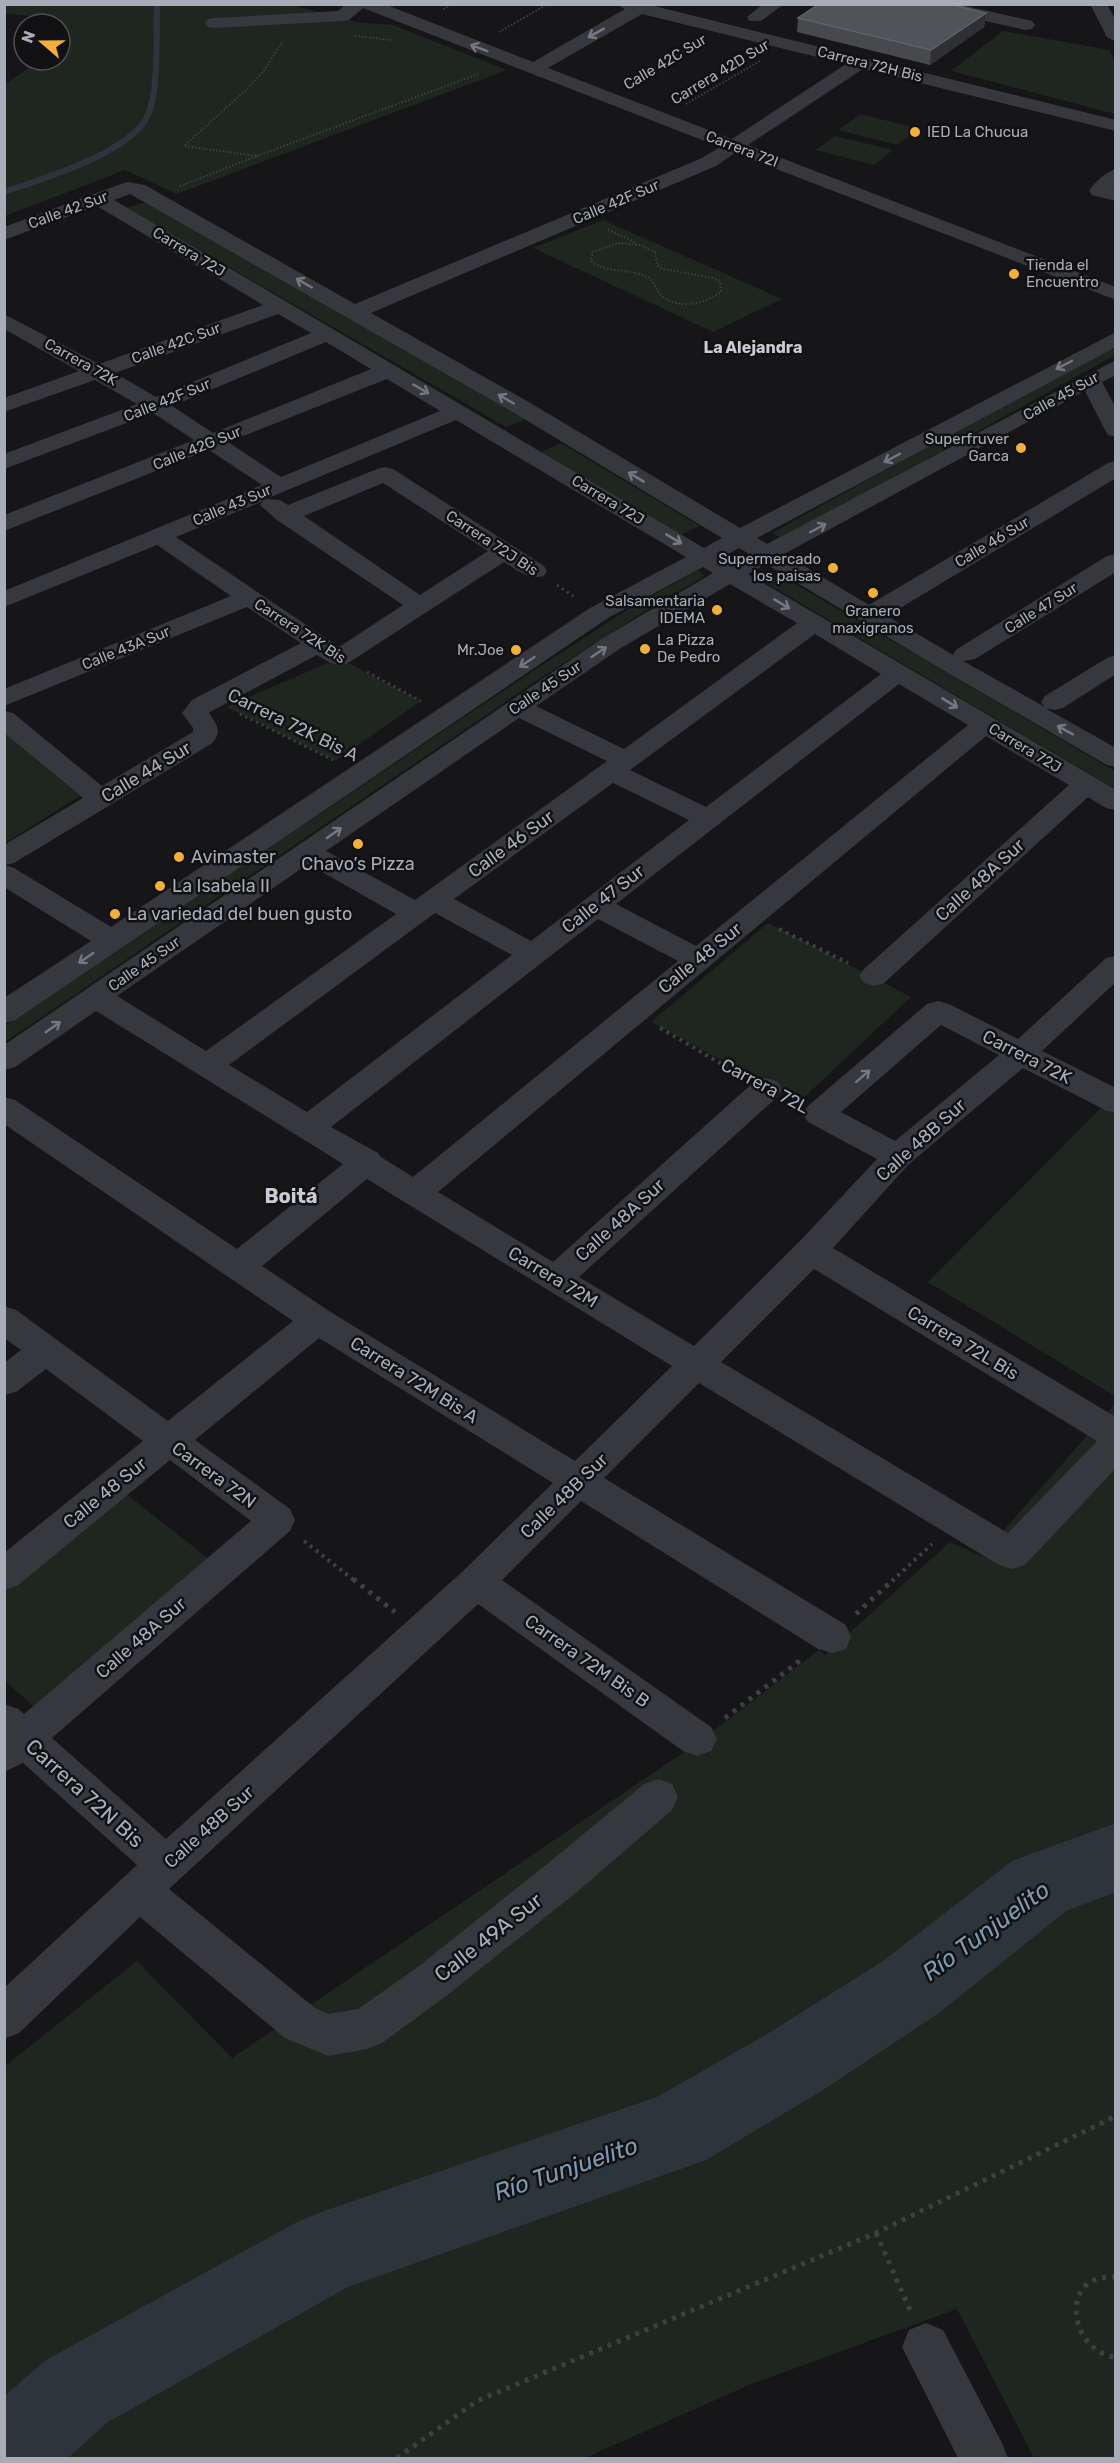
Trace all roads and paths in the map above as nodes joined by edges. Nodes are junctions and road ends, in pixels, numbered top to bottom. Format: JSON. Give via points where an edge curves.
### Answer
{"nodes":[{"id":1,"x":357,"y":4,"type":"edge"},
{"id":2,"x":368,"y":4,"type":"edge"},
{"id":3,"x":549,"y":4,"type":"edge"},
{"id":4,"x":776,"y":4,"type":"edge"},
{"id":5,"x":932,"y":4,"type":"edge"},
{"id":6,"x":1098,"y":4,"type":"edge"},
{"id":7,"x":637,"y":6,"type":"edge"},
{"id":8,"x":754,"y":17,"type":"dead end"},
{"id":9,"x":214,"y":23,"type":"dead end"},
{"id":10,"x":1026,"y":25,"type":"dead end"},
{"id":11,"x":723,"y":28,"type":"junction"},
{"id":12,"x":348,"y":35,"type":"dead end"},
{"id":13,"x":1116,"y":37,"type":"edge"},
{"id":14,"x":288,"y":39,"type":"dead end"},
{"id":15,"x":395,"y":41,"type":"dead end"},
{"id":16,"x":788,"y":44,"type":"junction"},
{"id":17,"x":474,"y":46,"type":"junction"},
{"id":18,"x":861,"y":62,"type":"junction"},
{"id":19,"x":468,"y":69,"type":"dead end"},
{"id":20,"x":533,"y":69,"type":"junction"},
{"id":21,"x":607,"y":97,"type":"junction"},
{"id":22,"x":662,"y":118,"type":"junction"},
{"id":23,"x":1116,"y":126,"type":"edge"},
{"id":24,"x":734,"y":146,"type":"junction"},
{"id":25,"x":257,"y":156,"type":"junction"},
{"id":26,"x":1116,"y":175,"type":"edge"},
{"id":27,"x":133,"y":187,"type":"joint"},
{"id":28,"x":1116,"y":195,"type":"edge"},
{"id":29,"x":99,"y":199,"type":"junction"},
{"id":30,"x":159,"y":200,"type":"junction"},
{"id":31,"x":601,"y":226,"type":"dead end"},
{"id":32,"x":4,"y":234,"type":"edge"},
{"id":33,"x":648,"y":248,"type":"junction"},
{"id":34,"x":1116,"y":294,"type":"edge"},
{"id":35,"x":280,"y":306,"type":"junction"},
{"id":36,"x":355,"y":312,"type":"junction"},
{"id":37,"x":4,"y":320,"type":"edge"},
{"id":38,"x":328,"y":334,"type":"junction"},
{"id":39,"x":1116,"y":338,"type":"edge"},
{"id":40,"x":1116,"y":366,"type":"edge"},
{"id":41,"x":389,"y":370,"type":"junction"},
{"id":42,"x":100,"y":372,"type":"junction"},
{"id":43,"x":1090,"y":380,"type":"junction"},
{"id":44,"x":155,"y":405,"type":"junction"},
{"id":45,"x":4,"y":406,"type":"edge"},
{"id":46,"x":459,"y":411,"type":"junction"},
{"id":47,"x":556,"y":429,"type":"junction"},
{"id":48,"x":1116,"y":430,"type":"edge"},
{"id":49,"x":211,"y":442,"type":"junction"},
{"id":50,"x":516,"y":445,"type":"junction"},
{"id":51,"x":4,"y":462,"type":"edge"},
{"id":52,"x":1116,"y":468,"type":"edge"},
{"id":53,"x":268,"y":490,"type":"junction"},
{"id":54,"x":285,"y":515,"type":"junction"},
{"id":55,"x":4,"y":524,"type":"edge"},
{"id":56,"x":159,"y":536,"type":"junction"},
{"id":57,"x":740,"y":540,"type":"junction"},
{"id":58,"x":504,"y":551,"type":"junction"},
{"id":59,"x":766,"y":555,"type":"junction"},
{"id":60,"x":704,"y":558,"type":"junction"},
{"id":61,"x":1116,"y":561,"type":"edge"},
{"id":62,"x":535,"y":571,"type":"joint"},
{"id":63,"x":732,"y":574,"type":"junction"},
{"id":64,"x":248,"y":598,"type":"junction"},
{"id":65,"x":4,"y":600,"type":"edge"},
{"id":66,"x":419,"y":605,"type":"junction"},
{"id":67,"x":599,"y":613,"type":"junction"},
{"id":68,"x":869,"y":616,"type":"junction"},
{"id":69,"x":814,"y":623,"type":"junction"},
{"id":70,"x":328,"y":651,"type":"junction"},
{"id":71,"x":966,"y":654,"type":"dead end"},
{"id":72,"x":1116,"y":663,"type":"edge"},
{"id":73,"x":898,"y":673,"type":"junction"},
{"id":74,"x":4,"y":699,"type":"edge"},
{"id":75,"x":213,"y":701,"type":"junction"},
{"id":76,"x":1054,"y":702,"type":"dead end"},
{"id":77,"x":517,"y":707,"type":"junction"},
{"id":78,"x":448,"y":715,"type":"junction"},
{"id":79,"x":4,"y":719,"type":"edge"},
{"id":80,"x":985,"y":724,"type":"junction"},
{"id":81,"x":1116,"y":759,"type":"edge"},
{"id":82,"x":618,"y":765,"type":"junction"},
{"id":83,"x":360,"y":774,"type":"junction"},
{"id":84,"x":1086,"y":784,"type":"junction"},
{"id":85,"x":101,"y":799,"type":"junction"},
{"id":86,"x":1116,"y":802,"type":"edge"},
{"id":87,"x":707,"y":818,"type":"junction"},
{"id":88,"x":307,"y":852,"type":"junction"},
{"id":89,"x":4,"y":857,"type":"edge"},
{"id":90,"x":4,"y":874,"type":"edge"},
{"id":91,"x":595,"y":905,"type":"junction"},
{"id":92,"x":424,"y":906,"type":"junction"},
{"id":93,"x":112,"y":941,"type":"junction"},
{"id":94,"x":532,"y":954,"type":"junction"},
{"id":95,"x":698,"y":959,"type":"junction"},
{"id":96,"x":1116,"y":965,"type":"edge"},
{"id":97,"x":874,"y":976,"type":"dead end"},
{"id":98,"x":96,"y":997,"type":"junction"},
{"id":99,"x":634,"y":1012,"type":"junction"},
{"id":100,"x":4,"y":1013,"type":"edge"},
{"id":101,"x":1021,"y":1053,"type":"junction"},
{"id":102,"x":4,"y":1060,"type":"edge"},
{"id":103,"x":208,"y":1065,"type":"junction"},
{"id":104,"x":766,"y":1089,"type":"joint"},
{"id":105,"x":1116,"y":1102,"type":"edge"},
{"id":106,"x":4,"y":1108,"type":"edge"},
{"id":107,"x":819,"y":1114,"type":"joint"},
{"id":108,"x":309,"y":1127,"type":"junction"},
{"id":109,"x":898,"y":1156,"type":"junction"},
{"id":110,"x":367,"y":1161,"type":"junction"},
{"id":111,"x":416,"y":1192,"type":"junction"},
{"id":112,"x":811,"y":1251,"type":"junction"},
{"id":113,"x":239,"y":1266,"type":"junction"},
{"id":114,"x":555,"y":1279,"type":"junction"},
{"id":115,"x":4,"y":1319,"type":"edge"},
{"id":116,"x":317,"y":1320,"type":"junction"},
{"id":117,"x":46,"y":1350,"type":"junction"},
{"id":118,"x":696,"y":1362,"type":"junction"},
{"id":119,"x":4,"y":1382,"type":"edge"},
{"id":120,"x":1116,"y":1435,"type":"edge"},
{"id":121,"x":168,"y":1441,"type":"junction"},
{"id":122,"x":1116,"y":1444,"type":"edge"},
{"id":123,"x":579,"y":1482,"type":"junction"},
{"id":124,"x":277,"y":1520,"type":"junction"},
{"id":125,"x":957,"y":1521,"type":"junction"},
{"id":126,"x":4,"y":1575,"type":"edge"},
{"id":127,"x":476,"y":1582,"type":"junction"},
{"id":128,"x":422,"y":1633,"type":"junction"},
{"id":129,"x":832,"y":1637,"type":"junction"},
{"id":130,"x":11,"y":1738,"type":"edge"},
{"id":131,"x":697,"y":1739,"type":"joint"},
{"id":132,"x":658,"y":1797,"type":"dead end"},
{"id":133,"x":153,"y":1878,"type":"junction"},
{"id":134,"x":4,"y":2018,"type":"edge"},
{"id":135,"x":300,"y":2023,"type":"joint"},
{"id":136,"x":1116,"y":2116,"type":"edge"},
{"id":137,"x":876,"y":2233,"type":"junction"},
{"id":138,"x":1116,"y":2277,"type":"edge"},
{"id":139,"x":926,"y":2347,"type":"joint"},
{"id":140,"x":1116,"y":2358,"type":"edge"},
{"id":141,"x":397,"y":2458,"type":"edge"},
{"id":142,"x":984,"y":2458,"type":"edge"}],
"edges":[{"from":1,"to":9,"type":"street","via":[[343,16]]},
{"from":2,"to":17,"type":"street","name":"Carrera 72I"},
{"from":3,"to":17,"type":"path"},
{"from":4,"to":8,"type":"street"},
{"from":5,"to":10,"type":"street"},
{"from":6,"to":13,"type":"street"},
{"from":7,"to":11,"type":"street","name":"Carrera 72H Bis"},
{"from":7,"to":20,"type":"street","one_way":true},
{"from":11,"to":16,"type":"street","name":"Carrera 72H Bis"},
{"from":11,"to":21,"type":"path","name":"Calle 42C Sur"},
{"from":12,"to":15,"type":"path"},
{"from":14,"to":25,"type":"path","via":[[247,89],[184,146]]},
{"from":16,"to":18,"type":"street","name":"Carrera 72H Bis"},
{"from":16,"to":22,"type":"path","name":"Carrera 42D Sur"},
{"from":20,"to":17,"type":"street","name":"Carrera 72I","one_way":true},
{"from":18,"to":23,"type":"street","name":"Carrera 72H Bis"},
{"from":18,"to":24,"type":"street","name":"Calle 42F Sur"},
{"from":19,"to":25,"type":"path","via":[[478,74]]},
{"from":20,"to":21,"type":"street","name":"Carrera 72I"},
{"from":21,"to":22,"type":"street","name":"Carrera 72I"},
{"from":22,"to":24,"type":"street","name":"Carrera 72I"},
{"from":24,"to":34,"type":"street","name":"Carrera 72I"},
{"from":24,"to":36,"type":"street","name":"Calle 42F Sur","via":[[709,162]]},
{"from":25,"to":30,"type":"path","via":[[181,186]]},
{"from":26,"to":28,"type":"street","via":[[1099,191]]},
{"from":27,"to":29,"type":"street","name":"Calle 42 Sur"},
{"from":27,"to":30,"type":"street","name":"Carrera 72J"},
{"from":29,"to":32,"type":"street","name":"Calle 42 Sur"},
{"from":29,"to":35,"type":"street","name":"Carrera 72J"},
{"from":36,"to":30,"type":"street","name":"Carrera 72J","one_way":true},
{"from":31,"to":33,"type":"path"},
{"from":33,"to":33,"type":"path","via":[[629,243],[608,245],[593,252],[591,261],[612,272],[650,276],[660,296],[677,302],[709,300],[721,292],[720,282],[713,278],[663,269]]},
{"from":35,"to":38,"type":"street","name":"Carrera 72J"},
{"from":35,"to":42,"type":"street","name":"Calle 42C Sur"},
{"from":47,"to":36,"type":"street","name":"Carrera 72J","one_way":true},
{"from":37,"to":42,"type":"street","name":"Carrera 72K"},
{"from":38,"to":41,"type":"street","name":"Carrera 72J"},
{"from":38,"to":44,"type":"street","name":"Calle 42F Sur"},
{"from":39,"to":57,"type":"street","name":"Calle 45 Sur","one_way":true},
{"from":40,"to":43,"type":"street","name":"Calle 45 Sur"},
{"from":41,"to":46,"type":"street","name":"Carrera 72J","one_way":true},
{"from":41,"to":49,"type":"street","name":"Calle 42G Sur"},
{"from":42,"to":44,"type":"street","name":"Carrera 72K"},
{"from":42,"to":45,"type":"street","name":"Calle 42C Sur"},
{"from":43,"to":48,"type":"street"},
{"from":59,"to":43,"type":"street","name":"Calle 45 Sur","one_way":true},
{"from":44,"to":49,"type":"street","name":"Carrera 72K"},
{"from":44,"to":51,"type":"street","name":"Calle 42F Sur"},
{"from":46,"to":50,"type":"street","name":"Carrera 72J"},
{"from":46,"to":53,"type":"street","name":"Calle 43 Sur"},
{"from":47,"to":50,"type":"street"},
{"from":57,"to":47,"type":"street","name":"Carrera 72J","one_way":true},
{"from":49,"to":53,"type":"street","name":"Carrera 72K"},
{"from":49,"to":55,"type":"street","name":"Calle 42G Sur"},
{"from":50,"to":60,"type":"street","name":"Carrera 72J","one_way":true},
{"from":52,"to":68,"type":"street","name":"Calle 46 Sur"},
{"from":53,"to":54,"type":"street","name":"Carrera 72K"},
{"from":53,"to":56,"type":"street","name":"Calle 43 Sur"},
{"from":54,"to":58,"type":"street","name":"Carrera 72J Bis","via":[[385,474]]},
{"from":54,"to":66,"type":"street","name":"Carrera 72K"},
{"from":56,"to":64,"type":"street","name":"Carrera 72K Bis"},
{"from":56,"to":65,"type":"street","name":"Calle 43 Sur"},
{"from":57,"to":59,"type":"street","name":"Carrera 72J"},
{"from":57,"to":60,"type":"street","name":"Calle 45 Sur"},
{"from":58,"to":62,"type":"street","name":"Carrera 72J Bis"},
{"from":58,"to":66,"type":"street","name":"Calle 44 Sur"},
{"from":59,"to":63,"type":"street","name":"Calle 45 Sur"},
{"from":59,"to":68,"type":"street","name":"Carrera 72J"},
{"from":60,"to":63,"type":"street","name":"Carrera 72J"},
{"from":60,"to":67,"type":"street","name":"Calle 45 Sur"},
{"from":61,"to":71,"type":"street","name":"Calle 47 Sur"},
{"from":62,"to":67,"type":"path","name":"Carrera 72J Bis"},
{"from":63,"to":69,"type":"street","name":"Carrera 72J","one_way":true},
{"from":77,"to":63,"type":"street","name":"Calle 45 Sur","one_way":true,"via":[[645,622]]},
{"from":64,"to":70,"type":"street","name":"Carrera 72K Bis"},
{"from":64,"to":74,"type":"street","name":"Calle 43A Sur"},
{"from":66,"to":70,"type":"street","name":"Calle 44 Sur"},
{"from":67,"to":78,"type":"street","name":"Calle 45 Sur","one_way":true},
{"from":81,"to":68,"type":"street","name":"Carrera 72J","one_way":true},
{"from":69,"to":73,"type":"street","name":"Carrera 72J"},
{"from":69,"to":82,"type":"street","name":"Calle 46 Sur"},
{"from":70,"to":75,"type":"street","name":"Calle 44 Sur"},
{"from":70,"to":78,"type":"path","name":"Carrera 72K Bis"},
{"from":72,"to":76,"type":"street"},
{"from":73,"to":80,"type":"street","name":"Carrera 72J","one_way":true},
{"from":73,"to":87,"type":"street","name":"Calle 47 Sur"},
{"from":75,"to":83,"type":"path","name":"Carrera 72K Bis A"},
{"from":75,"to":85,"type":"street","name":"Calle 44 Sur","via":[[195,713],[207,729],[202,738]]},
{"from":77,"to":82,"type":"street"},
{"from":88,"to":77,"type":"street","name":"Calle 45 Sur","one_way":true},
{"from":78,"to":83,"type":"street","name":"Calle 45 Sur"},
{"from":79,"to":85,"type":"street"},
{"from":80,"to":84,"type":"street","name":"Carrera 72J"},
{"from":80,"to":95,"type":"street","name":"Calle 48 Sur"},
{"from":82,"to":87,"type":"street"},
{"from":82,"to":92,"type":"street","name":"Calle 46 Sur"},
{"from":83,"to":93,"type":"street","name":"Calle 45 Sur"},
{"from":84,"to":86,"type":"street","name":"Carrera 72J"},
{"from":84,"to":97,"type":"street","name":"Calle 48A Sur"},
{"from":85,"to":89,"type":"street","name":"Calle 44 Sur"},
{"from":87,"to":91,"type":"street","name":"Calle 47 Sur"},
{"from":88,"to":92,"type":"street"},
{"from":88,"to":98,"type":"street","name":"Calle 45 Sur"},
{"from":90,"to":93,"type":"street"},
{"from":91,"to":94,"type":"street","name":"Calle 47 Sur"},
{"from":91,"to":95,"type":"street"},
{"from":92,"to":94,"type":"street"},
{"from":92,"to":103,"type":"street","name":"Calle 46 Sur"},
{"from":93,"to":100,"type":"street","name":"Calle 45 Sur","one_way":true},
{"from":94,"to":108,"type":"street","name":"Calle 47 Sur"},
{"from":95,"to":99,"type":"street","name":"Calle 48 Sur"},
{"from":96,"to":101,"type":"street","name":"Calle 48B Sur"},
{"from":102,"to":98,"type":"street","name":"Calle 45 Sur","one_way":true},
{"from":98,"to":103,"type":"street","name":"Carrera 72M"},
{"from":99,"to":104,"type":"path","name":"Carrera 72L"},
{"from":99,"to":111,"type":"street","name":"Calle 48 Sur"},
{"from":101,"to":105,"type":"street","name":"Carrera 72K"},
{"from":107,"to":101,"type":"street","name":"Carrera 72K","one_way":true,"via":[[938,1011]]},
{"from":101,"to":109,"type":"street","name":"Calle 48B Sur"},
{"from":103,"to":108,"type":"street","name":"Carrera 72M"},
{"from":104,"to":114,"type":"street","name":"Calle 48A Sur"},
{"from":106,"to":113,"type":"street","name":"Carrera 72M Bis A"},
{"from":107,"to":109,"type":"street","name":"Carrera 72L"},
{"from":108,"to":110,"type":"street","name":"Carrera 72M"},
{"from":109,"to":112,"type":"street","name":"Calle 48B Sur"},
{"from":110,"to":111,"type":"street","name":"Carrera 72M"},
{"from":110,"to":113,"type":"street"},
{"from":111,"to":114,"type":"street","name":"Carrera 72M"},
{"from":112,"to":118,"type":"street","name":"Calle 48B Sur"},
{"from":112,"to":120,"type":"street","name":"Carrera 72L Bis"},
{"from":113,"to":116,"type":"street","name":"Carrera 72M Bis A"},
{"from":114,"to":118,"type":"street","name":"Carrera 72M"},
{"from":115,"to":117,"type":"street","name":"Carrera 72N"},
{"from":116,"to":121,"type":"street","name":"Calle 48 Sur"},
{"from":116,"to":123,"type":"street","name":"Carrera 72M Bis A"},
{"from":117,"to":119,"type":"street"},
{"from":117,"to":121,"type":"street","name":"Carrera 72N"},
{"from":118,"to":123,"type":"street","name":"Calle 48B Sur"},
{"from":118,"to":125,"type":"street","name":"Carrera 72M"},
{"from":121,"to":124,"type":"street","name":"Carrera 72N"},
{"from":121,"to":126,"type":"street","name":"Calle 48 Sur"},
{"from":122,"to":125,"type":"street","name":"Carrera 72M","via":[[1012,1554]]},
{"from":123,"to":127,"type":"street","name":"Calle 48B Sur"},
{"from":123,"to":129,"type":"street","name":"Carrera 72M Bis A"},
{"from":124,"to":128,"type":"path"},
{"from":124,"to":130,"type":"street","name":"Calle 48A Sur"},
{"from":125,"to":129,"type":"path"},
{"from":127,"to":128,"type":"street","name":"Calle 48B Sur"},
{"from":127,"to":131,"type":"street","name":"Carrera 72M Bis B"},
{"from":128,"to":133,"type":"street","name":"Calle 48B Sur"},
{"from":129,"to":131,"type":"path"},
{"from":130,"to":133,"type":"street","name":"Carrera 72N Bis"},
{"from":132,"to":135,"type":"street","name":"Calle 49A Sur","via":[[430,1983],[367,2028],[328,2035]]},
{"from":133,"to":134,"type":"street","name":"Calle 48B Sur"},
{"from":133,"to":135,"type":"street","name":"Carrera 72N Bis"},
{"from":136,"to":137,"type":"path"},
{"from":137,"to":139,"type":"path"},
{"from":137,"to":141,"type":"path","via":[[477,2401]]},
{"from":138,"to":140,"type":"path","via":[[1089,2282],[1080,2291],[1075,2316],[1087,2342],[1097,2351]]},
{"from":139,"to":142,"type":"street"}]}
